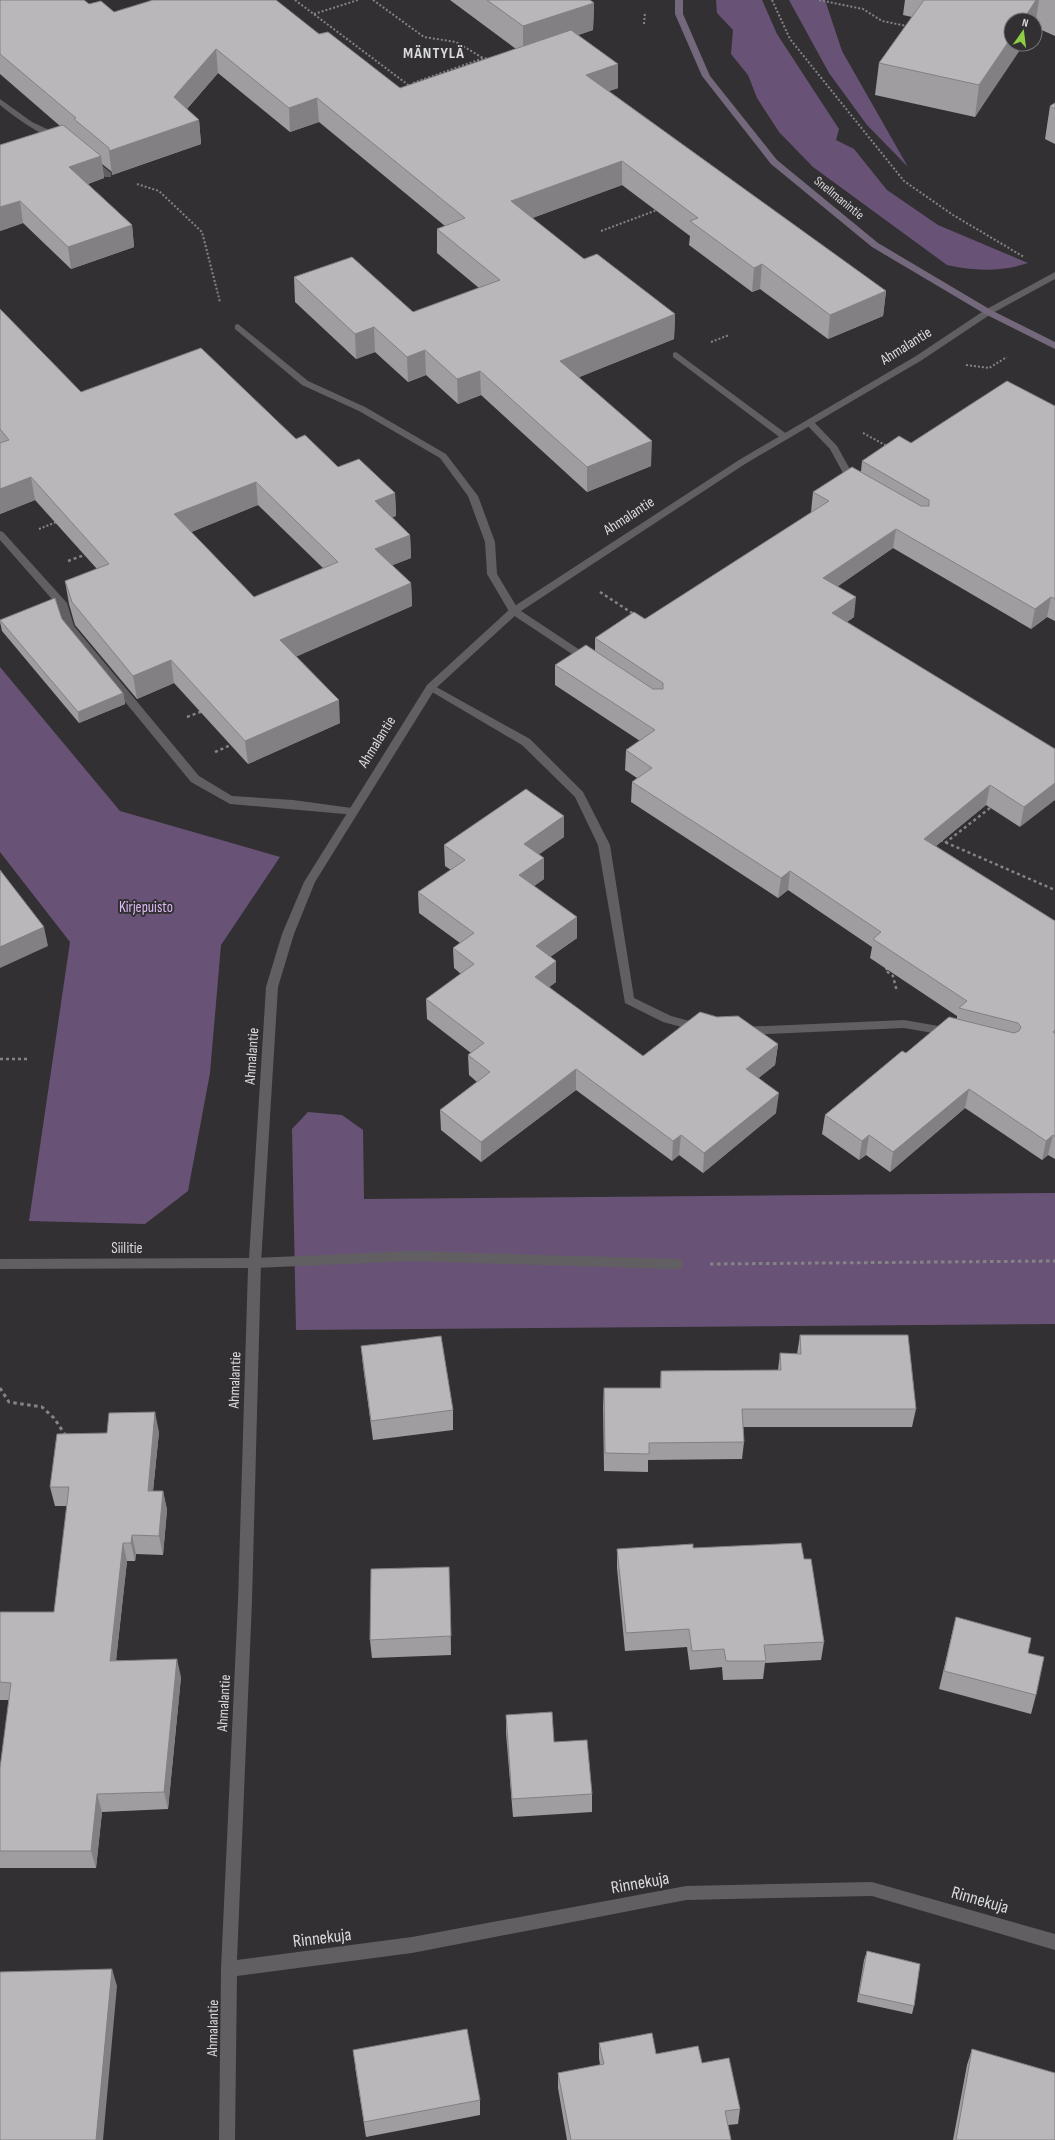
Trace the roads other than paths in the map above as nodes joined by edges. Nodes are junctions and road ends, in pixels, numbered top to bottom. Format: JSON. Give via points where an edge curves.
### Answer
{"nodes":[{"id":1,"x":679,"y":0,"type":"edge"},
{"id":2,"x":0,"y":101,"type":"edge"},
{"id":3,"x":68,"y":142,"type":"edge"},
{"id":4,"x":85,"y":156,"type":"edge"},
{"id":5,"x":108,"y":175,"type":"edge"},
{"id":6,"x":1055,"y":275,"type":"edge"},
{"id":7,"x":988,"y":312,"type":"junction"},
{"id":8,"x":238,"y":326,"type":"road end"},
{"id":9,"x":1055,"y":346,"type":"edge"},
{"id":10,"x":676,"y":355,"type":"dead end"},
{"id":11,"x":810,"y":422,"type":"junction"},
{"id":12,"x":785,"y":437,"type":"junction"},
{"id":13,"x":864,"y":489,"type":"edge"},
{"id":14,"x":3,"y":538,"type":"edge"},
{"id":15,"x":514,"y":611,"type":"junction"},
{"id":16,"x":599,"y":667,"type":"edge"},
{"id":17,"x":431,"y":687,"type":"junction"},
{"id":18,"x":352,"y":812,"type":"junction"},
{"id":19,"x":710,"y":1030,"type":"edge"},
{"id":20,"x":731,"y":1031,"type":"edge"},
{"id":21,"x":963,"y":1035,"type":"edge"},
{"id":22,"x":255,"y":1263,"type":"junction"},
{"id":23,"x":0,"y":1264,"type":"edge"},
{"id":24,"x":677,"y":1264,"type":"road end"},
{"id":25,"x":1055,"y":1942,"type":"edge"},
{"id":26,"x":229,"y":1969,"type":"junction"},
{"id":27,"x":227,"y":2140,"type":"edge"}],
"edges":[{"from":1,"to":7,"type":"street","name":"Snellmanintie","via":[[679,14],[706,76],[774,162],[876,245]]},
{"from":2,"to":3,"type":"street","via":[[29,124],[62,137]]},
{"from":4,"to":5,"type":"street"},
{"from":6,"to":7,"type":"street","name":"Ahmalantie"},
{"from":7,"to":9,"type":"street","name":"Snellmanintie"},
{"from":7,"to":11,"type":"street","name":"Ahmalantie","via":[[919,358]]},
{"from":8,"to":15,"type":"street","via":[[305,383],[362,409],[443,456],[473,496],[490,542],[492,574]]},
{"from":10,"to":12,"type":"street"},
{"from":11,"to":12,"type":"street","name":"Ahmalantie"},
{"from":11,"to":13,"type":"street","via":[[834,448],[852,482]]},
{"from":12,"to":15,"type":"street","name":"Ahmalantie","via":[[742,462]]},
{"from":14,"to":18,"type":"street","via":[[63,605],[69,627],[195,779],[230,800],[292,804]]},
{"from":15,"to":16,"type":"street"},
{"from":15,"to":17,"type":"street","name":"Ahmalantie"},
{"from":17,"to":18,"type":"street","name":"Ahmalantie"},
{"from":17,"to":19,"type":"street","via":[[526,742],[579,795],[604,845],[629,1000],[667,1019]]},
{"from":18,"to":22,"type":"street","name":"Ahmalantie","via":[[310,882],[288,934],[272,988]]},
{"from":20,"to":21,"type":"street","via":[[904,1024]]},
{"from":22,"to":23,"type":"street","name":"Siilitie"},
{"from":22,"to":24,"type":"street","name":"Siilitie","via":[[411,1256]]},
{"from":22,"to":26,"type":"street","name":"Ahmalantie","via":[[245,1601]]},
{"from":25,"to":26,"type":"street","name":"Rinnekuja","via":[[872,1889],[686,1893],[412,1945]]},
{"from":26,"to":27,"type":"street","name":"Ahmalantie"}]}
